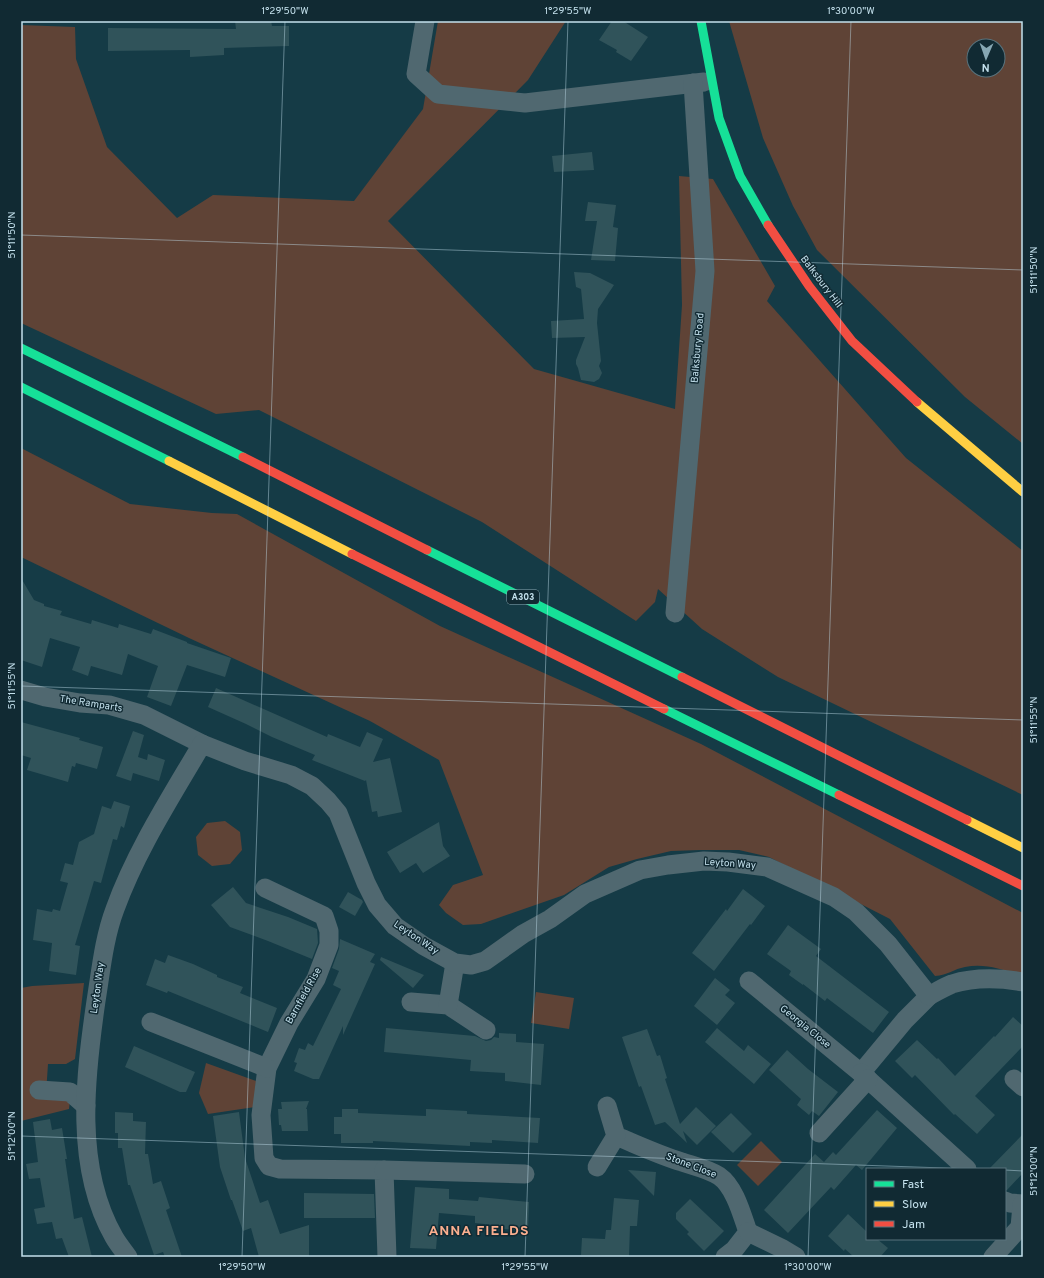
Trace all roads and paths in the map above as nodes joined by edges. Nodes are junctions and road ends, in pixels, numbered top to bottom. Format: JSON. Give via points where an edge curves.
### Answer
{"nodes":[{"id":1,"x":425,"y":21,"type":"edge"},
{"id":2,"x":702,"y":21,"type":"edge"},
{"id":3,"x":712,"y":81,"type":"junction"},
{"id":4,"x":693,"y":83,"type":"junction"},
{"id":5,"x":21,"y":348,"type":"edge"},
{"id":6,"x":21,"y":387,"type":"edge"},
{"id":7,"x":1023,"y":492,"type":"edge"},
{"id":8,"x":676,"y":613,"type":"dead end"},
{"id":9,"x":21,"y":690,"type":"edge"},
{"id":10,"x":202,"y":744,"type":"junction"},
{"id":11,"x":1023,"y":848,"type":"edge"},
{"id":12,"x":1023,"y":886,"type":"edge"},
{"id":13,"x":265,"y":888,"type":"dead end"},
{"id":14,"x":455,"y":963,"type":"junction"},
{"id":15,"x":749,"y":981,"type":"dead end"},
{"id":16,"x":1023,"y":982,"type":"edge"},
{"id":17,"x":929,"y":996,"type":"junction"},
{"id":18,"x":411,"y":1002,"type":"dead end"},
{"id":19,"x":448,"y":1005,"type":"junction"},
{"id":20,"x":151,"y":1022,"type":"dead end"},
{"id":21,"x":486,"y":1030,"type":"dead end"},
{"id":22,"x":267,"y":1068,"type":"junction"},
{"id":23,"x":865,"y":1076,"type":"junction"},
{"id":24,"x":39,"y":1090,"type":"dead end"},
{"id":25,"x":86,"y":1106,"type":"junction"},
{"id":26,"x":606,"y":1106,"type":"dead end"},
{"id":27,"x":820,"y":1133,"type":"dead end"},
{"id":28,"x":616,"y":1136,"type":"junction"},
{"id":29,"x":597,"y":1167,"type":"dead end"},
{"id":30,"x":966,"y":1168,"type":"edge"},
{"id":31,"x":384,"y":1170,"type":"junction"},
{"id":32,"x":525,"y":1174,"type":"dead end"},
{"id":33,"x":1017,"y":1203,"type":"edge"},
{"id":34,"x":748,"y":1232,"type":"junction"},
{"id":35,"x":128,"y":1257,"type":"edge"},
{"id":36,"x":387,"y":1257,"type":"edge"},
{"id":37,"x":725,"y":1257,"type":"edge"},
{"id":38,"x":796,"y":1257,"type":"edge"},
{"id":39,"x":993,"y":1257,"type":"edge"}],
"edges":[{"from":1,"to":4,"type":"street","via":[[416,74],[438,94],[525,103]]},
{"from":2,"to":3,"type":"main road","name":"Balksbury Hill"},
{"from":3,"to":4,"type":"street"},
{"from":3,"to":7,"type":"main road","name":"Balksbury Hill","via":[[719,118],[740,176],[774,236],[809,286],[852,341],[927,411]]},
{"from":4,"to":8,"type":"street","name":"Balksbury Road","via":[[704,271]]},
{"from":5,"to":11,"type":"main road","number":"A303"},
{"from":6,"to":12,"type":"main road","via":[[488,622]]},
{"from":9,"to":10,"type":"street","name":"The Ramparts","via":[[80,703],[109,705],[144,715]]},
{"from":10,"to":14,"type":"street","name":"Leyton Way","via":[[291,775],[312,786],[338,813],[377,905],[395,926]]},
{"from":10,"to":25,"type":"street","name":"Leyton Way","via":[[137,857],[114,910],[104,947],[93,1025]]},
{"from":13,"to":22,"type":"street","name":"Barnfield Rise","via":[[324,916],[329,931],[329,945],[316,979],[289,1023]]},
{"from":14,"to":17,"type":"street","name":"Leyton Way","via":[[471,965],[485,961],[585,894],[640,870],[704,861],[728,862],[767,867],[834,897],[856,912],[888,944]]},
{"from":14,"to":19,"type":"street"},
{"from":15,"to":23,"type":"street","name":"Georgia Close"},
{"from":16,"to":17,"type":"street","via":[[1001,978],[980,979],[952,984]]},
{"from":17,"to":23,"type":"street","via":[[905,1020]]},
{"from":18,"to":19,"type":"street"},
{"from":19,"to":21,"type":"street"},
{"from":20,"to":22,"type":"street"},
{"from":22,"to":31,"type":"street","name":"Barnfield Rise","via":[[261,1115],[264,1158],[269,1166],[280,1169]]},
{"from":23,"to":27,"type":"street"},
{"from":23,"to":30,"type":"street","name":"Georgia Close"},
{"from":24,"to":25,"type":"street","via":[[70,1092]]},
{"from":25,"to":35,"type":"street","name":"Leyton Way","via":[[88,1158],[92,1177],[114,1237]]},
{"from":26,"to":28,"type":"street"},
{"from":28,"to":29,"type":"street"},
{"from":28,"to":34,"type":"street","name":"Stone Close","via":[[720,1176],[732,1191]]},
{"from":31,"to":32,"type":"street","name":"Barnfield Rise"},
{"from":31,"to":36,"type":"street"},
{"from":33,"to":39,"type":"street","via":[[1020,1227]]},
{"from":34,"to":37,"type":"street"},
{"from":34,"to":38,"type":"street"}]}
